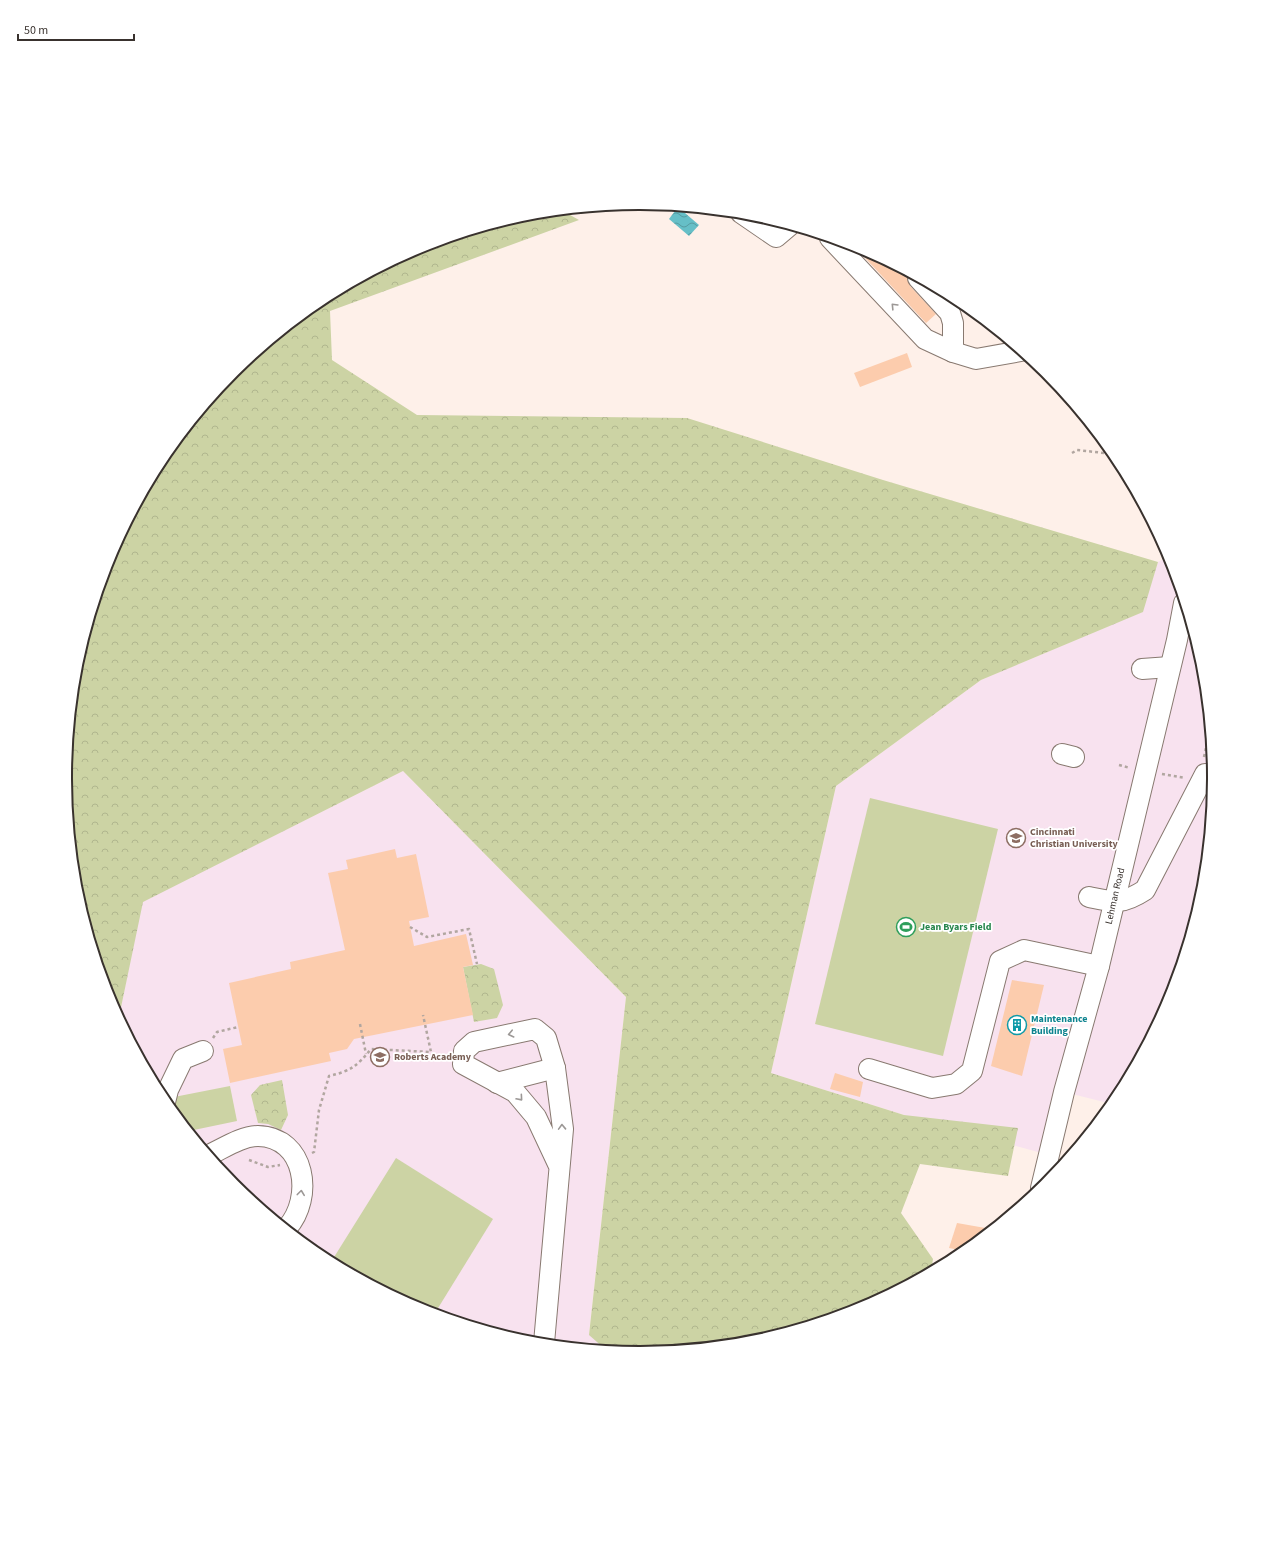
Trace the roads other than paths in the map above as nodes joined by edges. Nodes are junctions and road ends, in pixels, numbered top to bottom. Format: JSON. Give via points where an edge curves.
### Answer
{"nodes":[{"id":1,"x":753,"y":222,"type":"edge"},
{"id":2,"x":785,"y":230,"type":"edge"},
{"id":3,"x":839,"y":247,"type":"edge"},
{"id":4,"x":929,"y":291,"type":"edge"},
{"id":5,"x":952,"y":352,"type":"junction"},
{"id":6,"x":1015,"y":352,"type":"edge"},
{"id":7,"x":1184,"y":617,"type":"edge"},
{"id":8,"x":1170,"y":667,"type":"junction"},
{"id":9,"x":1142,"y":669,"type":"dead end"},
{"id":10,"x":1207,"y":775,"type":"edge"},
{"id":11,"x":1089,"y":897,"type":"dead end"},
{"id":12,"x":1114,"y":902,"type":"junction"},
{"id":13,"x":1099,"y":966,"type":"junction"},
{"id":14,"x":203,"y":1051,"type":"road end"},
{"id":15,"x":555,"y":1068,"type":"junction"},
{"id":16,"x":869,"y":1069,"type":"dead end"},
{"id":17,"x":497,"y":1083,"type":"junction"},
{"id":18,"x":168,"y":1092,"type":"edge"},
{"id":19,"x":214,"y":1153,"type":"edge"},
{"id":20,"x":559,"y":1166,"type":"junction"},
{"id":21,"x":1044,"y":1176,"type":"edge"},
{"id":22,"x":290,"y":1225,"type":"edge"},
{"id":23,"x":544,"y":1338,"type":"edge"}],
"edges":[{"from":1,"to":2,"type":"street","via":[[776,237]]},
{"from":5,"to":3,"type":"street","one_way":true,"via":[[925,339]]},
{"from":4,"to":5,"type":"street","via":[[950,314],[953,323]]},
{"from":5,"to":6,"type":"street","via":[[976,359]]},
{"from":7,"to":8,"type":"street","name":"Lehman Road"},
{"from":8,"to":9,"type":"street"},
{"from":8,"to":12,"type":"street","name":"Lehman Road"},
{"from":10,"to":12,"type":"street","via":[[1205,774],[1145,890],[1132,899]]},
{"from":11,"to":12,"type":"street"},
{"from":12,"to":13,"type":"street","name":"Lehman Road"},
{"from":13,"to":16,"type":"street","via":[[1024,950],[1000,961],[972,1071],[956,1084],[932,1088]]},
{"from":13,"to":21,"type":"street","name":"Lehman Road"},
{"from":14,"to":18,"type":"street","via":[[184,1059]]},
{"from":15,"to":17,"type":"street"},
{"from":15,"to":17,"type":"street","one_way":true,"via":[[546,1038],[535,1029],[474,1042],[464,1051],[463,1064]]},
{"from":20,"to":15,"type":"street","one_way":true,"via":[[563,1129]]},
{"from":17,"to":20,"type":"street","one_way":true,"via":[[514,1092],[536,1116]]},
{"from":22,"to":19,"type":"street","one_way":true,"via":[[300,1204],[303,1182],[298,1160],[283,1144],[270,1138],[256,1136],[240,1140]]},
{"from":20,"to":23,"type":"street"}]}
